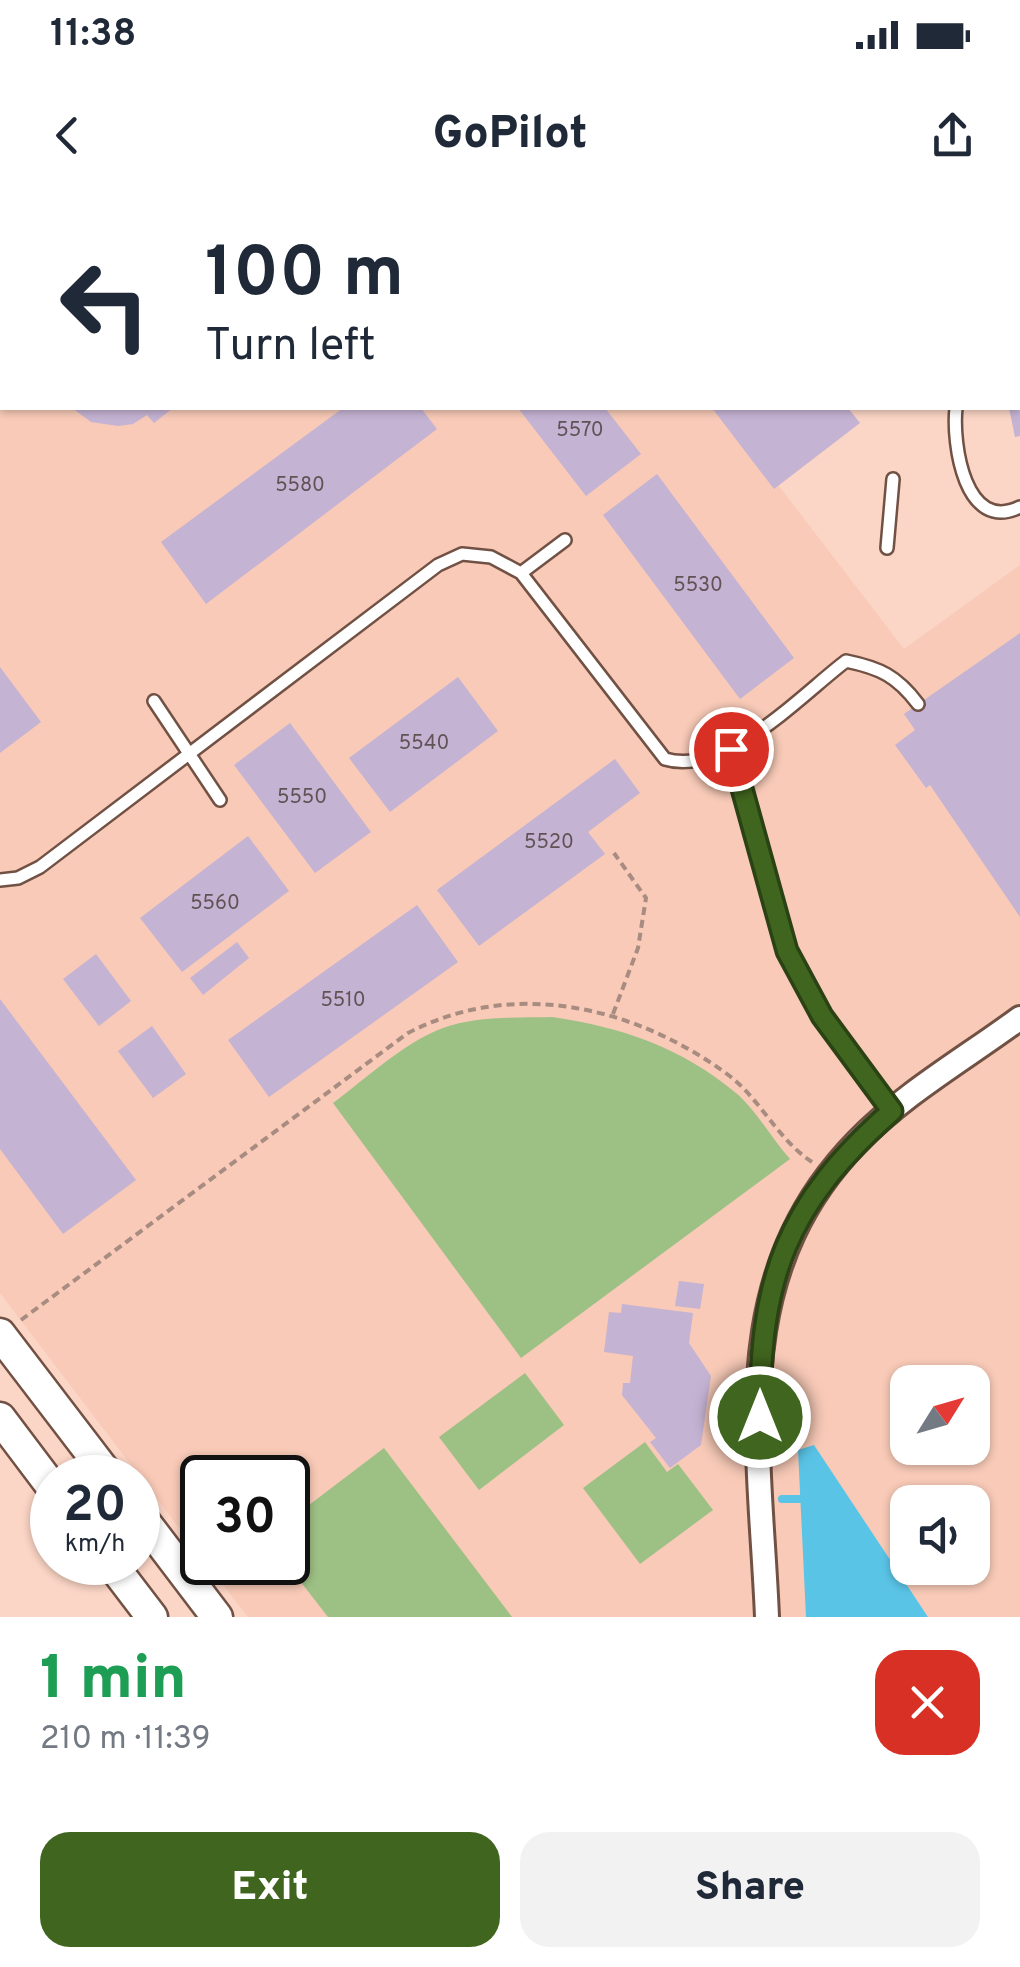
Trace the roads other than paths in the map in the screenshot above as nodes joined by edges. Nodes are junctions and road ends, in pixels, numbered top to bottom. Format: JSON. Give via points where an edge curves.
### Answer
{"nodes":[{"id":1,"x":956,"y":410,"type":"edge"},
{"id":2,"x":894,"y":480,"type":"dead end"},
{"id":3,"x":1020,"y":507,"type":"edge"},
{"id":4,"x":565,"y":540,"type":"dead end"},
{"id":5,"x":888,"y":548,"type":"dead end"},
{"id":6,"x":521,"y":573,"type":"junction"},
{"id":7,"x":154,"y":701,"type":"dead end"},
{"id":8,"x":918,"y":704,"type":"dead end"},
{"id":9,"x":731,"y":749,"type":"junction"},
{"id":10,"x":189,"y":754,"type":"junction"},
{"id":11,"x":220,"y":800,"type":"dead end"},
{"id":12,"x":0,"y":880,"type":"edge"},
{"id":13,"x":1020,"y":1018,"type":"edge"},
{"id":14,"x":892,"y":1111,"type":"junction"},
{"id":15,"x":0,"y":1334,"type":"edge"},
{"id":16,"x":0,"y":1418,"type":"edge"},
{"id":17,"x":92,"y":1455,"type":"edge"},
{"id":18,"x":30,"y":1458,"type":"edge"},
{"id":19,"x":160,"y":1542,"type":"edge"},
{"id":20,"x":128,"y":1585,"type":"edge"},
{"id":21,"x":152,"y":1617,"type":"edge"},
{"id":22,"x":217,"y":1617,"type":"edge"},
{"id":23,"x":767,"y":1617,"type":"edge"}],
"edges":[{"from":1,"to":3,"type":"lane","via":[[970,492],[985,509]]},
{"from":2,"to":5,"type":"lane"},
{"from":4,"to":6,"type":"lane"},
{"from":6,"to":9,"type":"lane","via":[[664,759],[707,761]]},
{"from":6,"to":10,"type":"lane","via":[[492,557],[462,554],[438,565]]},
{"from":7,"to":10,"type":"lane"},
{"from":8,"to":9,"type":"lane","via":[[899,679],[846,661]]},
{"from":9,"to":14,"type":"lane","via":[[787,951],[822,1016]]},
{"from":10,"to":11,"type":"lane"},
{"from":10,"to":12,"type":"lane","via":[[40,867]]},
{"from":13,"to":14,"type":"street"},
{"from":14,"to":23,"type":"street","via":[[828,1173],[792,1232],[766,1302],[760,1399]]},
{"from":15,"to":17,"type":"main road"},
{"from":16,"to":18,"type":"main road"},
{"from":19,"to":22,"type":"main road"},
{"from":20,"to":21,"type":"main road"}]}
